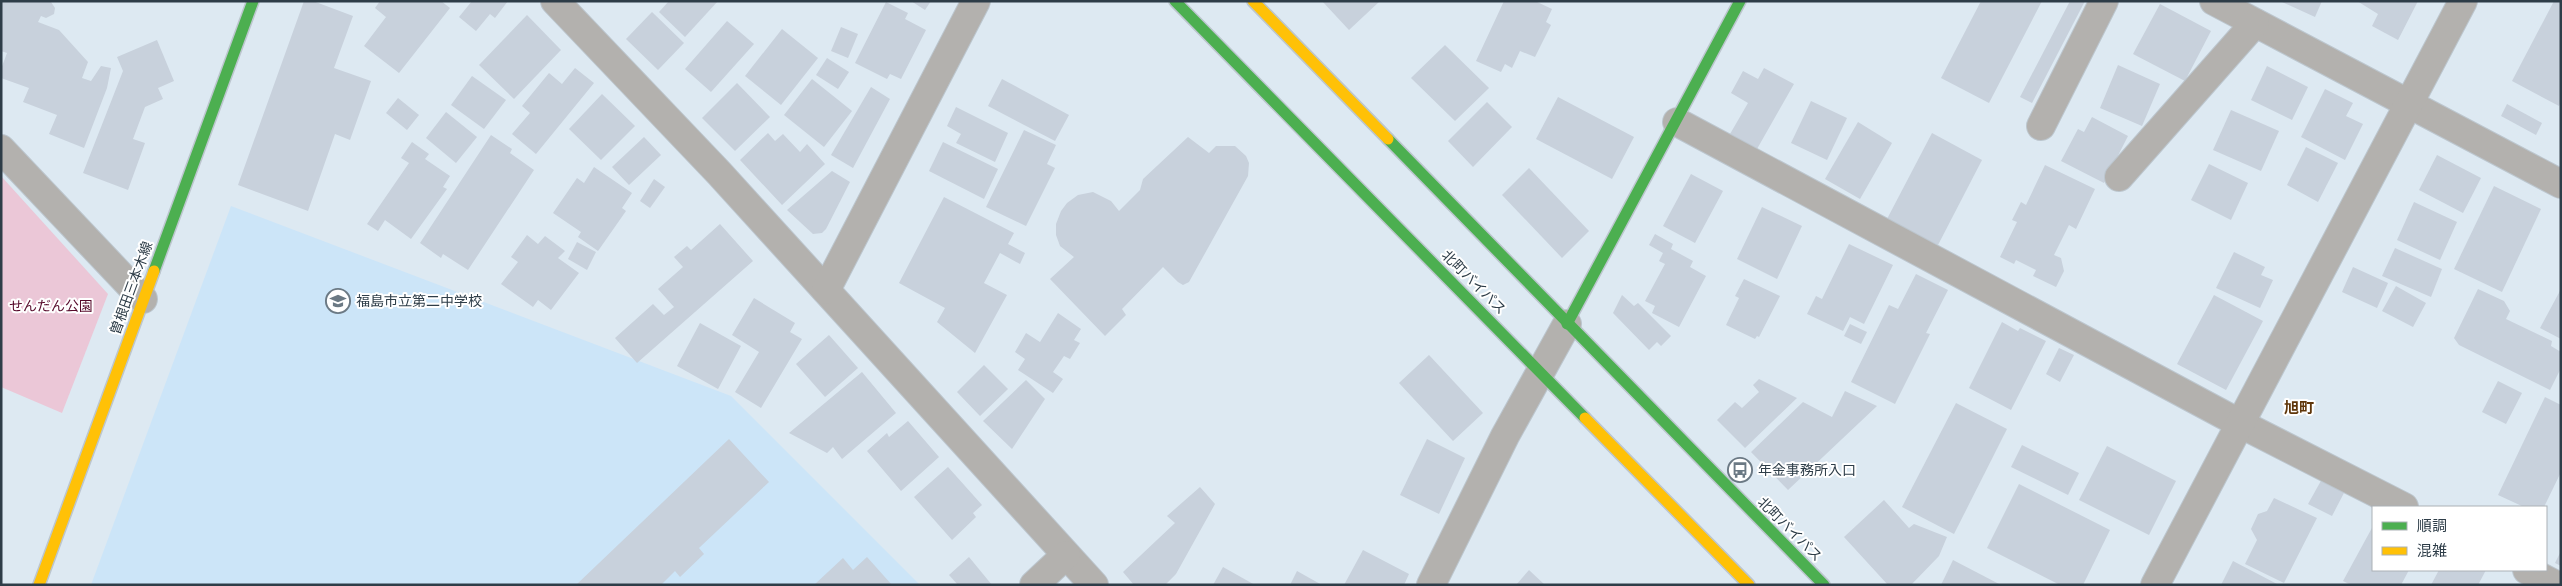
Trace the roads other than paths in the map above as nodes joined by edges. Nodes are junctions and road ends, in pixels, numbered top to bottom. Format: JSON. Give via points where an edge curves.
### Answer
{"nodes":[{"id":1,"x":253,"y":1,"type":"edge"},
{"id":2,"x":555,"y":1,"type":"edge"},
{"id":3,"x":976,"y":1,"type":"edge"},
{"id":4,"x":1175,"y":1,"type":"edge"},
{"id":5,"x":1252,"y":1,"type":"edge"},
{"id":6,"x":1740,"y":1,"type":"edge"},
{"id":7,"x":2104,"y":1,"type":"edge"},
{"id":8,"x":2214,"y":1,"type":"edge"},
{"id":9,"x":2463,"y":1,"type":"edge"},
{"id":10,"x":2254,"y":23,"type":"junction"},
{"id":11,"x":2408,"y":104,"type":"junction"},
{"id":12,"x":1677,"y":122,"type":"junction"},
{"id":13,"x":2041,"y":126,"type":"dead end"},
{"id":14,"x":1,"y":149,"type":"edge"},
{"id":15,"x":2119,"y":177,"type":"dead end"},
{"id":16,"x":2561,"y":184,"type":"edge"},
{"id":17,"x":826,"y":290,"type":"junction"},
{"id":18,"x":143,"y":299,"type":"junction"},
{"id":19,"x":1567,"y":324,"type":"junction"},
{"id":20,"x":1540,"y":370,"type":"junction"},
{"id":21,"x":2239,"y":423,"type":"junction"},
{"id":22,"x":2402,"y":506,"type":"edge"},
{"id":23,"x":1066,"y":555,"type":"junction"},
{"id":24,"x":2529,"y":571,"type":"edge"},
{"id":25,"x":40,"y":585,"type":"edge"},
{"id":26,"x":1034,"y":585,"type":"edge"},
{"id":27,"x":1094,"y":585,"type":"edge"},
{"id":28,"x":1431,"y":585,"type":"edge"},
{"id":29,"x":1749,"y":585,"type":"edge"},
{"id":30,"x":1824,"y":585,"type":"edge"},
{"id":31,"x":2155,"y":585,"type":"edge"},
{"id":32,"x":2556,"y":585,"type":"edge"}],
"edges":[{"from":1,"to":18,"type":"main road","name":"曽根田三本木線"},
{"from":2,"to":17,"type":"street"},
{"from":3,"to":17,"type":"street"},
{"from":4,"to":20,"type":"main road","name":"北町バイパス"},
{"from":5,"to":19,"type":"main road","name":"北町バイパス"},
{"from":6,"to":12,"type":"main road"},
{"from":7,"to":13,"type":"street"},
{"from":8,"to":10,"type":"street"},
{"from":9,"to":11,"type":"street"},
{"from":10,"to":11,"type":"street"},
{"from":10,"to":15,"type":"street"},
{"from":11,"to":16,"type":"street"},
{"from":11,"to":21,"type":"street"},
{"from":12,"to":19,"type":"main road"},
{"from":12,"to":21,"type":"street"},
{"from":14,"to":18,"type":"street"},
{"from":17,"to":23,"type":"street"},
{"from":18,"to":25,"type":"main road","name":"曽根田三本木線"},
{"from":19,"to":20,"type":"street"},
{"from":19,"to":30,"type":"main road","name":"北町バイパス"},
{"from":20,"to":28,"type":"street"},
{"from":20,"to":29,"type":"main road","name":"北町バイパス"},
{"from":21,"to":22,"type":"street"},
{"from":21,"to":31,"type":"street"},
{"from":23,"to":26,"type":"street"},
{"from":23,"to":27,"type":"street"},
{"from":24,"to":32,"type":"street"}]}
